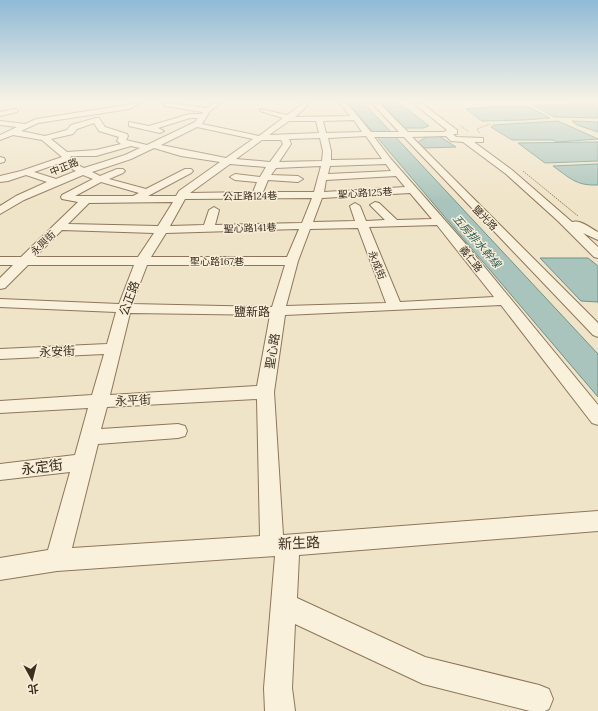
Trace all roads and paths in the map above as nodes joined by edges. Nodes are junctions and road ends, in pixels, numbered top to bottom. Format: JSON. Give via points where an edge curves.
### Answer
{"nodes":[{"id":1,"x":30,"y":135,"type":"edge"},
{"id":2,"x":57,"y":135,"type":"edge"},
{"id":3,"x":121,"y":135,"type":"edge"},
{"id":4,"x":176,"y":135,"type":"edge"},
{"id":5,"x":262,"y":135,"type":"edge"},
{"id":6,"x":264,"y":135,"type":"edge"},
{"id":7,"x":319,"y":135,"type":"edge"},
{"id":8,"x":323,"y":135,"type":"edge"},
{"id":9,"x":371,"y":135,"type":"edge"},
{"id":10,"x":402,"y":135,"type":"edge"},
{"id":11,"x":449,"y":135,"type":"edge"},
{"id":12,"x":481,"y":135,"type":"edge"},
{"id":13,"x":284,"y":137,"type":"junction"},
{"id":14,"x":46,"y":138,"type":"junction"},
{"id":15,"x":464,"y":139,"type":"junction"},
{"id":16,"x":480,"y":140,"type":"joint"},
{"id":17,"x":130,"y":144,"type":"junction"},
{"id":18,"x":152,"y":147,"type":"junction"},
{"id":19,"x":65,"y":156,"type":"junction"},
{"id":20,"x":227,"y":161,"type":"junction"},
{"id":21,"x":388,"y":161,"type":"junction"},
{"id":22,"x":326,"y":162,"type":"junction"},
{"id":23,"x":274,"y":165,"type":"junction"},
{"id":24,"x":519,"y":168,"type":"dead end"},
{"id":25,"x":84,"y":171,"type":"junction"},
{"id":26,"x":120,"y":171,"type":"dead end"},
{"id":27,"x":188,"y":171,"type":"dead end"},
{"id":28,"x":27,"y":172,"type":"junction"},
{"id":29,"x":399,"y":173,"type":"junction"},
{"id":30,"x":235,"y":177,"type":"dead end"},
{"id":31,"x":322,"y":177,"type":"junction"},
{"id":32,"x":264,"y":178,"type":"junction"},
{"id":33,"x":0,"y":179,"type":"edge"},
{"id":34,"x":100,"y":179,"type":"junction"},
{"id":35,"x":298,"y":179,"type":"dead end"},
{"id":36,"x":56,"y":182,"type":"junction"},
{"id":37,"x":413,"y":190,"type":"junction"},
{"id":38,"x":146,"y":192,"type":"junction"},
{"id":39,"x":318,"y":195,"type":"junction"},
{"id":40,"x":257,"y":196,"type":"junction"},
{"id":41,"x":20,"y":198,"type":"junction"},
{"id":42,"x":181,"y":198,"type":"junction"},
{"id":43,"x":134,"y":199,"type":"junction"},
{"id":44,"x":86,"y":200,"type":"junction"},
{"id":45,"x":0,"y":202,"type":"edge"},
{"id":46,"x":375,"y":205,"type":"dead end"},
{"id":47,"x":354,"y":206,"type":"dead end"},
{"id":48,"x":214,"y":210,"type":"dead end"},
{"id":49,"x":0,"y":211,"type":"edge"},
{"id":50,"x":578,"y":216,"type":"dead end"},
{"id":51,"x":562,"y":219,"type":"junction"},
{"id":52,"x":441,"y":222,"type":"junction"},
{"id":53,"x":395,"y":224,"type":"junction"},
{"id":54,"x":361,"y":225,"type":"junction"},
{"id":55,"x":59,"y":227,"type":"junction"},
{"id":56,"x":304,"y":227,"type":"junction"},
{"id":57,"x":162,"y":230,"type":"junction"},
{"id":58,"x":208,"y":230,"type":"junction"},
{"id":59,"x":598,"y":237,"type":"edge"},
{"id":60,"x":598,"y":254,"type":"edge"},
{"id":61,"x":0,"y":261,"type":"edge"},
{"id":62,"x":25,"y":261,"type":"junction"},
{"id":63,"x":142,"y":262,"type":"junction"},
{"id":64,"x":292,"y":262,"type":"junction"},
{"id":65,"x":0,"y":286,"type":"edge"},
{"id":66,"x":504,"y":302,"type":"junction"},
{"id":67,"x":0,"y":303,"type":"edge"},
{"id":68,"x":394,"y":306,"type":"junction"},
{"id":69,"x":124,"y":308,"type":"junction"},
{"id":70,"x":278,"y":311,"type":"junction"},
{"id":71,"x":598,"y":332,"type":"edge"},
{"id":72,"x":113,"y":349,"type":"junction"},
{"id":73,"x":0,"y":354,"type":"edge"},
{"id":74,"x":265,"y":392,"type":"junction"},
{"id":75,"x":99,"y":402,"type":"junction"},
{"id":76,"x":0,"y":407,"type":"edge"},
{"id":77,"x":598,"y":418,"type":"edge"},
{"id":78,"x":178,"y":431,"type":"dead end"},
{"id":79,"x":90,"y":437,"type":"junction"},
{"id":80,"x":83,"y":462,"type":"junction"},
{"id":81,"x":0,"y":472,"type":"edge"},
{"id":82,"x":598,"y":521,"type":"edge"},
{"id":83,"x":280,"y":545,"type":"junction"},
{"id":84,"x":57,"y":560,"type":"junction"},
{"id":85,"x":0,"y":569,"type":"edge"},
{"id":86,"x":284,"y":605,"type":"junction"},
{"id":87,"x":539,"y":699,"type":"dead end"},
{"id":88,"x":280,"y":711,"type":"edge"}],
"edges":[{"from":1,"to":14,"type":"street"},
{"from":2,"to":14,"type":"street"},
{"from":3,"to":17,"type":"street","via":[[124,136],[121,141]]},
{"from":4,"to":18,"type":"street","name":"中正路"},
{"from":5,"to":20,"type":"street","name":"公正路"},
{"from":6,"to":13,"type":"street"},
{"from":7,"to":13,"type":"street"},
{"from":8,"to":22,"type":"street","name":"聖心路","via":[[327,151]]},
{"from":9,"to":21,"type":"street","name":"義仁路"},
{"from":10,"to":71,"type":"street","name":"鹽光路"},
{"from":11,"to":15,"type":"street","via":[[454,139]]},
{"from":12,"to":16,"type":"path","via":[[483,138]]},
{"from":13,"to":23,"type":"street","via":[[287,144]]},
{"from":14,"to":19,"type":"street"},
{"from":15,"to":16,"type":"street"},
{"from":15,"to":51,"type":"street","via":[[509,172]]},
{"from":17,"to":18,"type":"street"},
{"from":17,"to":19,"type":"street","via":[[96,153],[79,152]]},
{"from":18,"to":20,"type":"street"},
{"from":18,"to":25,"type":"street","name":"中正路"},
{"from":19,"to":25,"type":"street","via":[[65,164]]},
{"from":19,"to":28,"type":"street"},
{"from":20,"to":23,"type":"street"},
{"from":20,"to":42,"type":"street","name":"公正路","via":[[183,193]]},
{"from":21,"to":22,"type":"street"},
{"from":21,"to":29,"type":"street","name":"義仁路"},
{"from":22,"to":23,"type":"street"},
{"from":22,"to":31,"type":"street","name":"聖心路"},
{"from":23,"to":32,"type":"street"},
{"from":24,"to":50,"type":"path"},
{"from":25,"to":34,"type":"street"},
{"from":25,"to":36,"type":"street","name":"中正路"},
{"from":26,"to":34,"type":"street"},
{"from":27,"to":38,"type":"street"},
{"from":28,"to":33,"type":"street"},
{"from":28,"to":36,"type":"street"},
{"from":29,"to":31,"type":"street"},
{"from":29,"to":37,"type":"street","name":"義仁路"},
{"from":30,"to":32,"type":"street"},
{"from":31,"to":39,"type":"street","name":"聖心路"},
{"from":32,"to":35,"type":"street"},
{"from":32,"to":40,"type":"street"},
{"from":34,"to":38,"type":"street"},
{"from":34,"to":44,"type":"street","name":"公正路124巷","via":[[66,197]]},
{"from":36,"to":41,"type":"street","name":"中正路"},
{"from":37,"to":39,"type":"street","name":"聖心路125巷"},
{"from":37,"to":52,"type":"street","name":"義仁路"},
{"from":38,"to":43,"type":"street"},
{"from":39,"to":40,"type":"street","name":"公正路124巷"},
{"from":39,"to":56,"type":"street","name":"聖心路"},
{"from":40,"to":42,"type":"street","name":"公正路124巷"},
{"from":41,"to":45,"type":"street"},
{"from":41,"to":49,"type":"street","name":"中正路"},
{"from":42,"to":43,"type":"street","name":"公正路124巷"},
{"from":42,"to":57,"type":"street","name":"公正路"},
{"from":43,"to":44,"type":"street","name":"公正路124巷"},
{"from":44,"to":55,"type":"street","name":"永興街"},
{"from":46,"to":53,"type":"street"},
{"from":47,"to":54,"type":"street","name":"永成街"},
{"from":48,"to":58,"type":"street"},
{"from":51,"to":59,"type":"street","via":[[567,219]]},
{"from":51,"to":60,"type":"street"},
{"from":52,"to":53,"type":"street","name":"聖心路141巷"},
{"from":52,"to":66,"type":"street","name":"義仁路"},
{"from":53,"to":54,"type":"street","name":"聖心路141巷"},
{"from":54,"to":56,"type":"street","name":"聖心路141巷"},
{"from":54,"to":68,"type":"street","name":"永成街"},
{"from":55,"to":57,"type":"street","name":"聖心路141巷"},
{"from":55,"to":62,"type":"street","name":"永興街"},
{"from":56,"to":58,"type":"street","name":"聖心路141巷"},
{"from":56,"to":64,"type":"street","name":"聖心路"},
{"from":57,"to":58,"type":"street","name":"聖心路141巷"},
{"from":57,"to":63,"type":"street","name":"公正路"},
{"from":61,"to":62,"type":"street","name":"聖心路167巷"},
{"from":62,"to":63,"type":"street","name":"聖心路167巷"},
{"from":62,"to":65,"type":"street","name":"永興街"},
{"from":63,"to":64,"type":"street","name":"聖心路167巷"},
{"from":63,"to":69,"type":"street","name":"公正路"},
{"from":64,"to":70,"type":"street","name":"聖心路"},
{"from":66,"to":68,"type":"street","name":"鹽新路"},
{"from":66,"to":77,"type":"street","name":"義仁路"},
{"from":67,"to":69,"type":"street","name":"鹽新路"},
{"from":68,"to":70,"type":"street","name":"鹽新路"},
{"from":69,"to":70,"type":"street","name":"鹽新路"},
{"from":69,"to":72,"type":"street","name":"公正路"},
{"from":70,"to":74,"type":"street","name":"聖心路"},
{"from":72,"to":73,"type":"street","name":"永安街"},
{"from":72,"to":75,"type":"street","name":"公正路"},
{"from":74,"to":75,"type":"street","name":"永平街"},
{"from":74,"to":83,"type":"street","name":"聖心路"},
{"from":75,"to":76,"type":"street","name":"永平街"},
{"from":75,"to":79,"type":"street","name":"公正路"},
{"from":78,"to":79,"type":"street"},
{"from":79,"to":80,"type":"street","name":"公正路"},
{"from":80,"to":81,"type":"street","name":"永定街"},
{"from":80,"to":84,"type":"street","name":"公正路"},
{"from":82,"to":83,"type":"street","name":"新生路"},
{"from":83,"to":84,"type":"street","name":"新生路"},
{"from":83,"to":86,"type":"street","name":"聖心路"},
{"from":84,"to":85,"type":"street","name":"新生路"},
{"from":86,"to":87,"type":"street","via":[[423,670]]},
{"from":86,"to":88,"type":"street","name":"聖心路","via":[[278,688]]}]}
